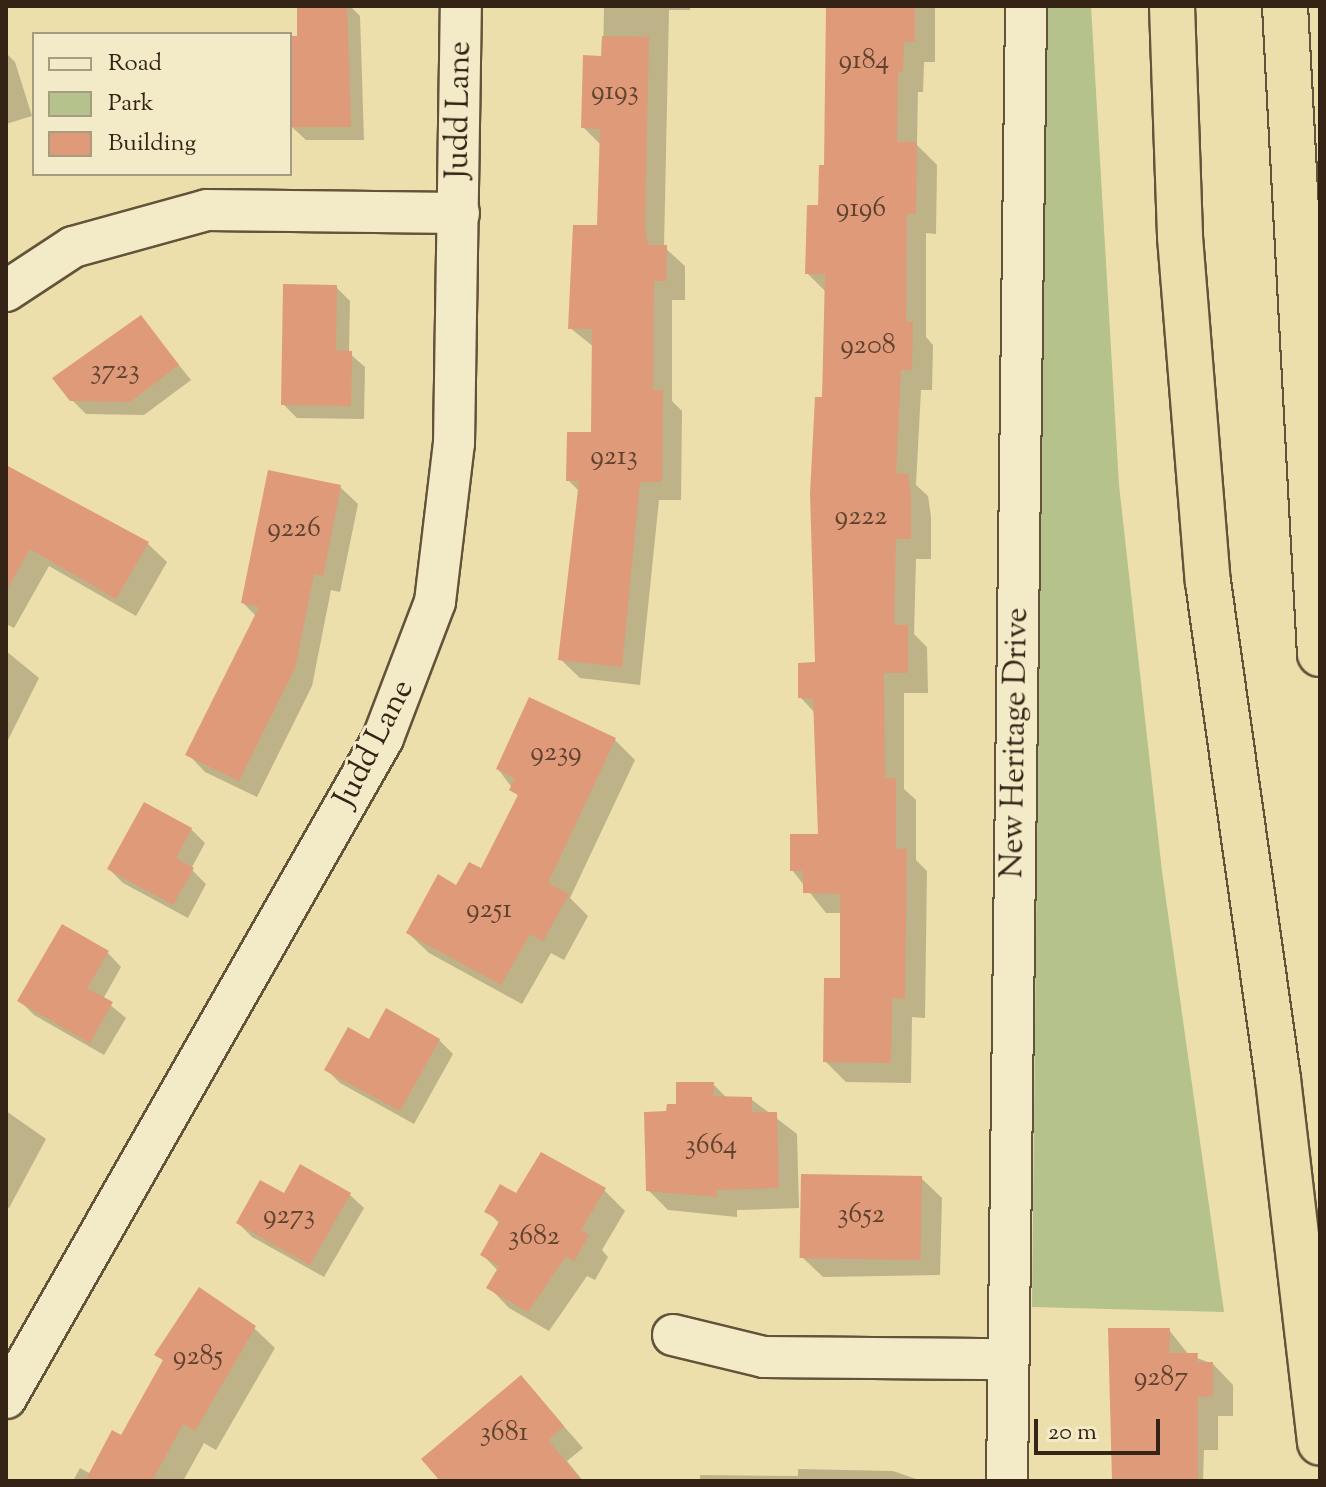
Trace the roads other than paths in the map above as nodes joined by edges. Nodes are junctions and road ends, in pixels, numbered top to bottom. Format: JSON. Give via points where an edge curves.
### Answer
{"nodes":[{"id":1,"x":461,"y":6,"type":"edge"},
{"id":2,"x":1026,"y":6,"type":"edge"},
{"id":3,"x":1172,"y":6,"type":"edge"},
{"id":4,"x":1285,"y":6,"type":"edge"},
{"id":5,"x":459,"y":213,"type":"junction"},
{"id":6,"x":6,"y":291,"type":"edge"},
{"id":7,"x":1320,"y":654,"type":"edge"},
{"id":8,"x":673,"y":1335,"type":"dead end"},
{"id":9,"x":19,"y":1345,"type":"edge"},
{"id":10,"x":1008,"y":1359,"type":"junction"},
{"id":11,"x":6,"y":1398,"type":"edge"},
{"id":12,"x":1320,"y":1443,"type":"edge"},
{"id":13,"x":1007,"y":1481,"type":"edge"}],
"edges":[{"from":1,"to":5,"type":"street","name":"Judd Lane"},
{"from":2,"to":10,"type":"street","name":"New Heritage Drive"},
{"from":3,"to":12,"type":"highway","via":[[1180,237],[1206,566],[1278,1079]]},
{"from":4,"to":7,"type":"highway"},
{"from":5,"to":6,"type":"street","via":[[207,210],[73,247]]},
{"from":5,"to":9,"type":"street","name":"Judd Lane","via":[[454,443],[446,535],[435,602],[410,677],[383,738]]},
{"from":8,"to":10,"type":"street","via":[[764,1357]]},
{"from":9,"to":11,"type":"street","name":"Judd Lane"},
{"from":10,"to":13,"type":"street","name":"New Heritage Drive"}]}
